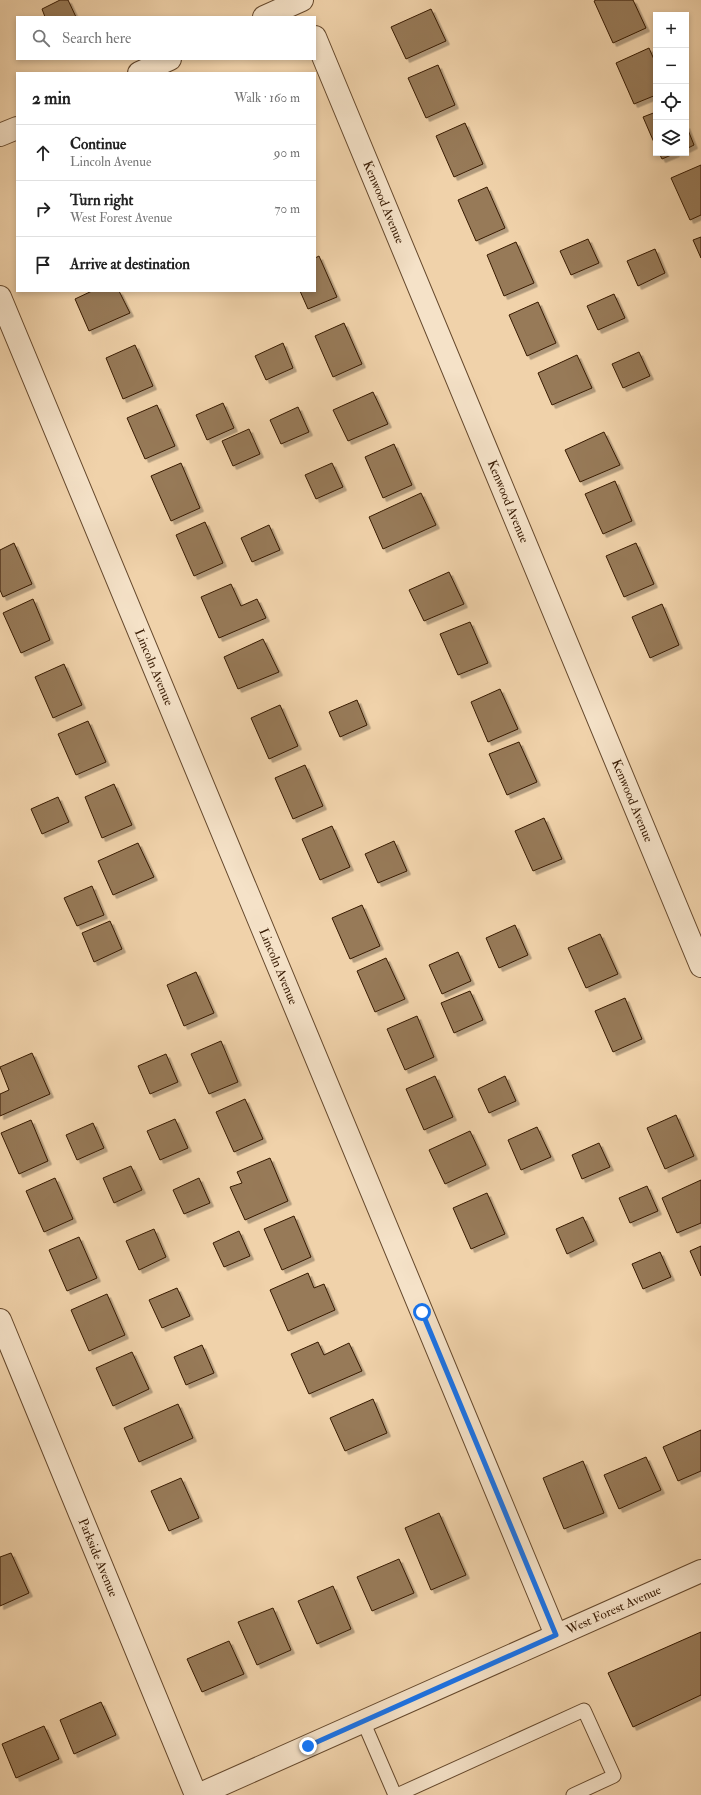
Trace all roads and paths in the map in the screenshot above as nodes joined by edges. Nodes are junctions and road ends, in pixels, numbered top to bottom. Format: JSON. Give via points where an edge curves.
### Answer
{"nodes":[{"id":1,"x":302,"y":4,"type":"edge"},
{"id":2,"x":267,"y":16,"type":"edge"},
{"id":3,"x":316,"y":39,"type":"edge"},
{"id":4,"x":168,"y":60,"type":"edge"},
{"id":5,"x":141,"y":72,"type":"edge"},
{"id":6,"x":16,"y":128,"type":"edge"},
{"id":7,"x":0,"y":135,"type":"edge"},
{"id":8,"x":0,"y":297,"type":"edge"},
{"id":9,"x":701,"y":966,"type":"edge"},
{"id":10,"x":0,"y":1320,"type":"edge"},
{"id":11,"x":701,"y":1571,"type":"edge"},
{"id":12,"x":556,"y":1635,"type":"junction"},
{"id":13,"x":363,"y":1721,"type":"junction"},
{"id":14,"x":197,"y":1795,"type":"edge"},
{"id":15,"x":396,"y":1795,"type":"edge"},
{"id":16,"x":573,"y":1795,"type":"edge"}],
"edges":[{"from":1,"to":2,"type":"street"},
{"from":3,"to":9,"type":"street","name":"Kenwood Avenue"},
{"from":4,"to":5,"type":"street"},
{"from":6,"to":7,"type":"street"},
{"from":8,"to":12,"type":"street","name":"Lincoln Avenue"},
{"from":10,"to":14,"type":"street","name":"Parkside Avenue"},
{"from":11,"to":12,"type":"street","name":"West Forest Avenue"},
{"from":12,"to":13,"type":"street","name":"West Forest Avenue"},
{"from":13,"to":14,"type":"street","name":"West Forest Avenue"},
{"from":13,"to":15,"type":"lane"},
{"from":15,"to":16,"type":"lane","via":[[584,1710],[614,1776]]}]}
